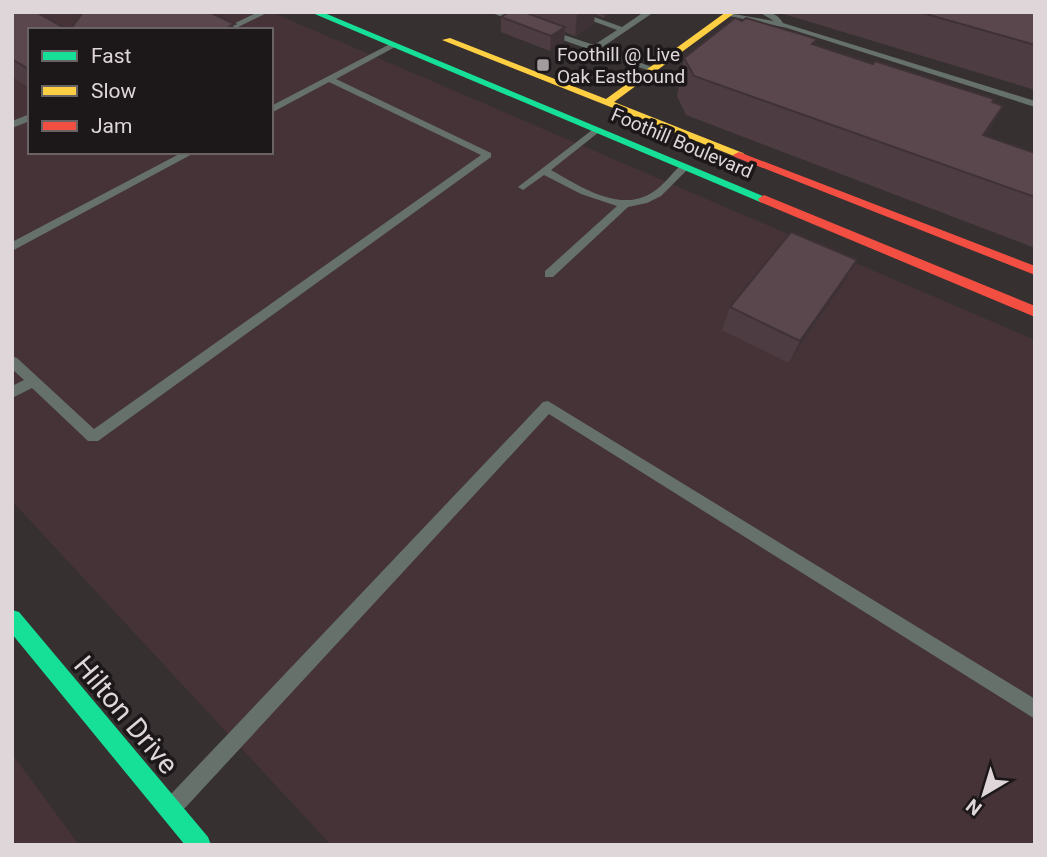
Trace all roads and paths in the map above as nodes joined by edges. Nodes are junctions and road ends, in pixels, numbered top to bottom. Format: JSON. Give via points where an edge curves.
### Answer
{"nodes":[{"id":1,"x":265,"y":12,"type":"edge"},
{"id":2,"x":314,"y":12,"type":"edge"},
{"id":3,"x":494,"y":12,"type":"edge"},
{"id":4,"x":572,"y":12,"type":"edge"},
{"id":5,"x":650,"y":12,"type":"edge"},
{"id":6,"x":763,"y":12,"type":"edge"},
{"id":7,"x":730,"y":13,"type":"edge"},
{"id":8,"x":780,"y":24,"type":"junction"},
{"id":9,"x":233,"y":26,"type":"edge"},
{"id":10,"x":532,"y":26,"type":"edge"},
{"id":11,"x":545,"y":30,"type":"edge"},
{"id":12,"x":623,"y":30,"type":"junction"},
{"id":13,"x":429,"y":32,"type":"dead end"},
{"id":14,"x":392,"y":45,"type":"junction"},
{"id":15,"x":595,"y":48,"type":"junction"},
{"id":16,"x":653,"y":69,"type":"junction"},
{"id":17,"x":329,"y":79,"type":"junction"},
{"id":18,"x":607,"y":103,"type":"junction"},
{"id":19,"x":1035,"y":104,"type":"edge"},
{"id":20,"x":273,"y":109,"type":"edge"},
{"id":21,"x":28,"y":118,"type":"edge"},
{"id":22,"x":12,"y":125,"type":"edge"},
{"id":23,"x":596,"y":130,"type":"junction"},
{"id":24,"x":187,"y":154,"type":"edge"},
{"id":25,"x":685,"y":167,"type":"junction"},
{"id":26,"x":544,"y":171,"type":"junction"},
{"id":27,"x":523,"y":187,"type":"dead end"},
{"id":28,"x":625,"y":204,"type":"junction"},
{"id":29,"x":12,"y":247,"type":"edge"},
{"id":30,"x":1035,"y":271,"type":"edge"},
{"id":31,"x":549,"y":274,"type":"dead end"},
{"id":32,"x":1035,"y":312,"type":"edge"},
{"id":33,"x":12,"y":361,"type":"edge"},
{"id":34,"x":33,"y":381,"type":"junction"},
{"id":35,"x":12,"y":394,"type":"edge"},
{"id":36,"x":12,"y":619,"type":"edge"},
{"id":37,"x":1035,"y":710,"type":"edge"},
{"id":38,"x":170,"y":809,"type":"junction"},
{"id":39,"x":200,"y":845,"type":"edge"}],
"edges":[{"from":1,"to":9,"type":"lane"},
{"from":2,"to":14,"type":"main road","name":"Foothill Boulevard"},
{"from":3,"to":10,"type":"lane"},
{"from":4,"to":12,"type":"lane"},
{"from":5,"to":12,"type":"lane"},
{"from":6,"to":8,"type":"lane"},
{"from":7,"to":8,"type":"lane"},
{"from":7,"to":16,"type":"main road"},
{"from":8,"to":19,"type":"lane","via":[[799,34]]},
{"from":11,"to":15,"type":"lane"},
{"from":12,"to":15,"type":"lane"},
{"from":13,"to":18,"type":"main road","name":"Foothill Boulevard"},
{"from":14,"to":17,"type":"lane"},
{"from":14,"to":23,"type":"main road","name":"Foothill Boulevard"},
{"from":15,"to":16,"type":"lane"},
{"from":16,"to":18,"type":"main road"},
{"from":17,"to":20,"type":"lane"},
{"from":17,"to":34,"type":"lane","via":[[488,155],[93,437]]},
{"from":18,"to":30,"type":"main road","name":"Foothill Boulevard"},
{"from":21,"to":22,"type":"lane"},
{"from":23,"to":25,"type":"main road","name":"Foothill Boulevard"},
{"from":23,"to":26,"type":"lane"},
{"from":24,"to":29,"type":"lane"},
{"from":25,"to":28,"type":"lane","via":[[656,195]]},
{"from":25,"to":32,"type":"main road","name":"Foothill Boulevard"},
{"from":26,"to":27,"type":"lane"},
{"from":26,"to":28,"type":"lane","via":[[601,199]]},
{"from":28,"to":31,"type":"lane"},
{"from":33,"to":34,"type":"lane"},
{"from":34,"to":35,"type":"lane"},
{"from":36,"to":38,"type":"main road","name":"Hilton Drive"},
{"from":37,"to":38,"type":"lane","via":[[548,406]]},
{"from":38,"to":39,"type":"main road","name":"Hilton Drive"}]}
